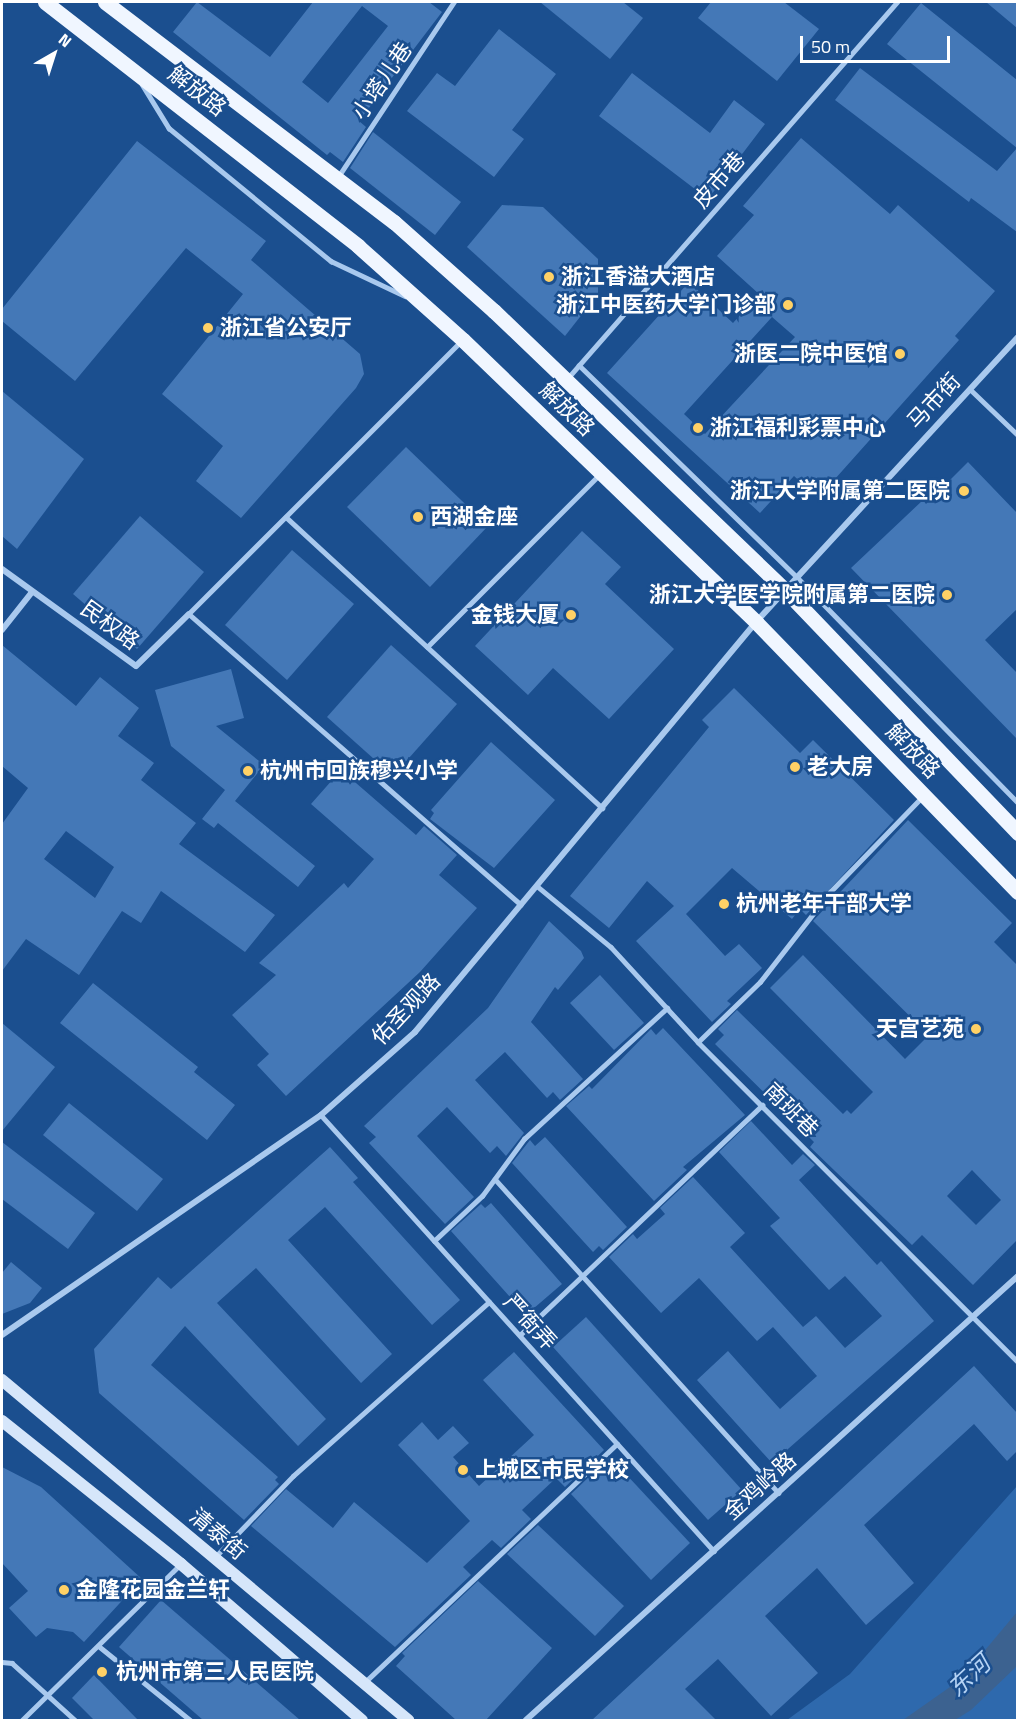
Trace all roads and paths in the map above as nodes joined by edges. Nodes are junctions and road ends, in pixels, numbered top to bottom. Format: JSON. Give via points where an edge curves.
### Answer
{"nodes":[{"id":1,"x":45,"y":2,"type":"edge"},
{"id":2,"x":105,"y":2,"type":"edge"},
{"id":3,"x":454,"y":2,"type":"edge"},
{"id":4,"x":894,"y":3,"type":"edge"},
{"id":5,"x":134,"y":72,"type":"junction"},
{"id":6,"x":337,"y":179,"type":"junction"},
{"id":7,"x":421,"y":304,"type":"junction"},
{"id":8,"x":1017,"y":338,"type":"edge"},
{"id":9,"x":463,"y":340,"type":"junction"},
{"id":10,"x":579,"y":365,"type":"junction"},
{"id":11,"x":565,"y":381,"type":"junction"},
{"id":12,"x":970,"y":389,"type":"junction"},
{"id":13,"x":1017,"y":435,"type":"edge"},
{"id":14,"x":602,"y":473,"type":"junction"},
{"id":15,"x":286,"y":517,"type":"junction"},
{"id":16,"x":2,"y":569,"type":"edge"},
{"id":17,"x":797,"y":577,"type":"junction"},
{"id":18,"x":785,"y":590,"type":"junction"},
{"id":19,"x":32,"y":592,"type":"junction"},
{"id":20,"x":189,"y":614,"type":"junction"},
{"id":21,"x":756,"y":622,"type":"junction"},
{"id":22,"x":2,"y":630,"type":"edge"},
{"id":23,"x":427,"y":647,"type":"junction"},
{"id":24,"x":924,"y":795,"type":"junction"},
{"id":25,"x":1017,"y":803,"type":"edge"},
{"id":26,"x":602,"y":808,"type":"junction"},
{"id":27,"x":1017,"y":833,"type":"edge"},
{"id":28,"x":537,"y":886,"type":"junction"},
{"id":29,"x":1017,"y":892,"type":"edge"},
{"id":30,"x":521,"y":905,"type":"junction"},
{"id":31,"x":667,"y":1008,"type":"junction"},
{"id":32,"x":698,"y":1042,"type":"junction"},
{"id":33,"x":762,"y":1105,"type":"junction"},
{"id":34,"x":321,"y":1115,"type":"junction"},
{"id":35,"x":495,"y":1179,"type":"junction"},
{"id":36,"x":435,"y":1241,"type":"junction"},
{"id":37,"x":582,"y":1276,"type":"junction"},
{"id":38,"x":1017,"y":1276,"type":"edge"},
{"id":39,"x":489,"y":1302,"type":"junction"},
{"id":40,"x":975,"y":1317,"type":"junction"},
{"id":41,"x":2,"y":1335,"type":"edge"},
{"id":42,"x":520,"y":1335,"type":"junction"},
{"id":43,"x":1017,"y":1362,"type":"edge"},
{"id":44,"x":2,"y":1380,"type":"edge"},
{"id":45,"x":2,"y":1421,"type":"edge"},
{"id":46,"x":617,"y":1443,"type":"junction"},
{"id":47,"x":779,"y":1493,"type":"junction"},
{"id":48,"x":714,"y":1551,"type":"junction"},
{"id":49,"x":214,"y":1558,"type":"junction"},
{"id":50,"x":181,"y":1564,"type":"junction"},
{"id":51,"x":100,"y":1647,"type":"junction"},
{"id":52,"x":2,"y":1662,"type":"edge"},
{"id":53,"x":363,"y":1683,"type":"junction"},
{"id":54,"x":48,"y":1698,"type":"junction"},
{"id":55,"x":22,"y":1720,"type":"edge"},
{"id":56,"x":75,"y":1720,"type":"edge"},
{"id":57,"x":190,"y":1720,"type":"edge"},
{"id":58,"x":362,"y":1720,"type":"edge"},
{"id":59,"x":408,"y":1720,"type":"edge"},
{"id":60,"x":526,"y":1720,"type":"edge"}],
"edges":[{"from":1,"to":5,"type":"main road","name":"解放路"},
{"from":2,"to":6,"type":"main road","name":"解放路"},
{"from":3,"to":6,"type":"lane","name":"小塔儿巷"},
{"from":4,"to":10,"type":"lane","name":"皮市巷"},
{"from":5,"to":7,"type":"main road","name":"解放路","via":[[358,246]]},
{"from":5,"to":7,"type":"lane","via":[[169,128],[322,253]]},
{"from":6,"to":11,"type":"main road","name":"解放路","via":[[394,222]]},
{"from":7,"to":9,"type":"main road","name":"解放路"},
{"from":8,"to":12,"type":"street","name":"马市街"},
{"from":9,"to":14,"type":"main road","name":"解放路"},
{"from":9,"to":15,"type":"lane"},
{"from":10,"to":11,"type":"lane","name":"皮市巷"},
{"from":10,"to":17,"type":"lane"},
{"from":11,"to":18,"type":"main road","name":"解放路"},
{"from":12,"to":13,"type":"lane"},
{"from":12,"to":17,"type":"street","name":"马市街"},
{"from":14,"to":21,"type":"main road","name":"解放路"},
{"from":14,"to":23,"type":"lane"},
{"from":15,"to":20,"type":"lane"},
{"from":15,"to":23,"type":"lane"},
{"from":16,"to":19,"type":"street","name":"民权路"},
{"from":17,"to":18,"type":"street","name":"马市街"},
{"from":17,"to":25,"type":"lane"},
{"from":18,"to":21,"type":"street","name":"马市街"},
{"from":18,"to":27,"type":"main road","name":"解放路"},
{"from":19,"to":20,"type":"street","name":"民权路","via":[[136,666]]},
{"from":19,"to":22,"type":"street"},
{"from":20,"to":30,"type":"lane"},
{"from":21,"to":24,"type":"main road","name":"解放路"},
{"from":21,"to":26,"type":"street","name":"佑圣观路"},
{"from":23,"to":26,"type":"lane"},
{"from":24,"to":29,"type":"main road","name":"解放路"},
{"from":24,"to":32,"type":"lane","via":[[830,892],[760,982]]},
{"from":26,"to":28,"type":"street","name":"佑圣观路"},
{"from":28,"to":30,"type":"street","name":"佑圣观路"},
{"from":28,"to":31,"type":"lane","name":"南班巷","via":[[610,947]]},
{"from":30,"to":34,"type":"street","name":"佑圣观路","via":[[416,1032]]},
{"from":31,"to":32,"type":"lane","name":"南班巷"},
{"from":31,"to":35,"type":"lane","via":[[524,1139]]},
{"from":32,"to":33,"type":"lane","name":"南班巷"},
{"from":33,"to":37,"type":"lane"},
{"from":33,"to":40,"type":"lane","name":"南班巷"},
{"from":34,"to":36,"type":"lane","name":"严衙弄"},
{"from":34,"to":41,"type":"street","name":"佑圣观路"},
{"from":35,"to":36,"type":"lane","via":[[482,1197]]},
{"from":35,"to":37,"type":"lane"},
{"from":36,"to":39,"type":"lane","name":"严衙弄"},
{"from":37,"to":42,"type":"lane"},
{"from":37,"to":47,"type":"lane"},
{"from":38,"to":40,"type":"street","name":"金鸡岭路"},
{"from":39,"to":42,"type":"lane","name":"严衙弄"},
{"from":39,"to":49,"type":"lane","via":[[293,1476]]},
{"from":40,"to":43,"type":"lane","name":"南班巷"},
{"from":40,"to":47,"type":"street","name":"金鸡岭路"},
{"from":42,"to":46,"type":"lane","name":"严衙弄"},
{"from":44,"to":49,"type":"main road","name":"清泰街"},
{"from":45,"to":50,"type":"main road","name":"清泰街"},
{"from":46,"to":48,"type":"lane","name":"严衙弄"},
{"from":46,"to":53,"type":"lane"},
{"from":47,"to":48,"type":"street","name":"金鸡岭路"},
{"from":48,"to":60,"type":"street","name":"金鸡岭路"},
{"from":49,"to":53,"type":"main road","name":"清泰街"},
{"from":50,"to":51,"type":"lane"},
{"from":50,"to":58,"type":"main road","name":"清泰街"},
{"from":51,"to":54,"type":"lane"},
{"from":51,"to":57,"type":"lane"},
{"from":52,"to":54,"type":"lane","via":[[12,1663]]},
{"from":53,"to":59,"type":"main road","name":"清泰街"},
{"from":54,"to":55,"type":"lane"},
{"from":54,"to":56,"type":"lane"}]}
